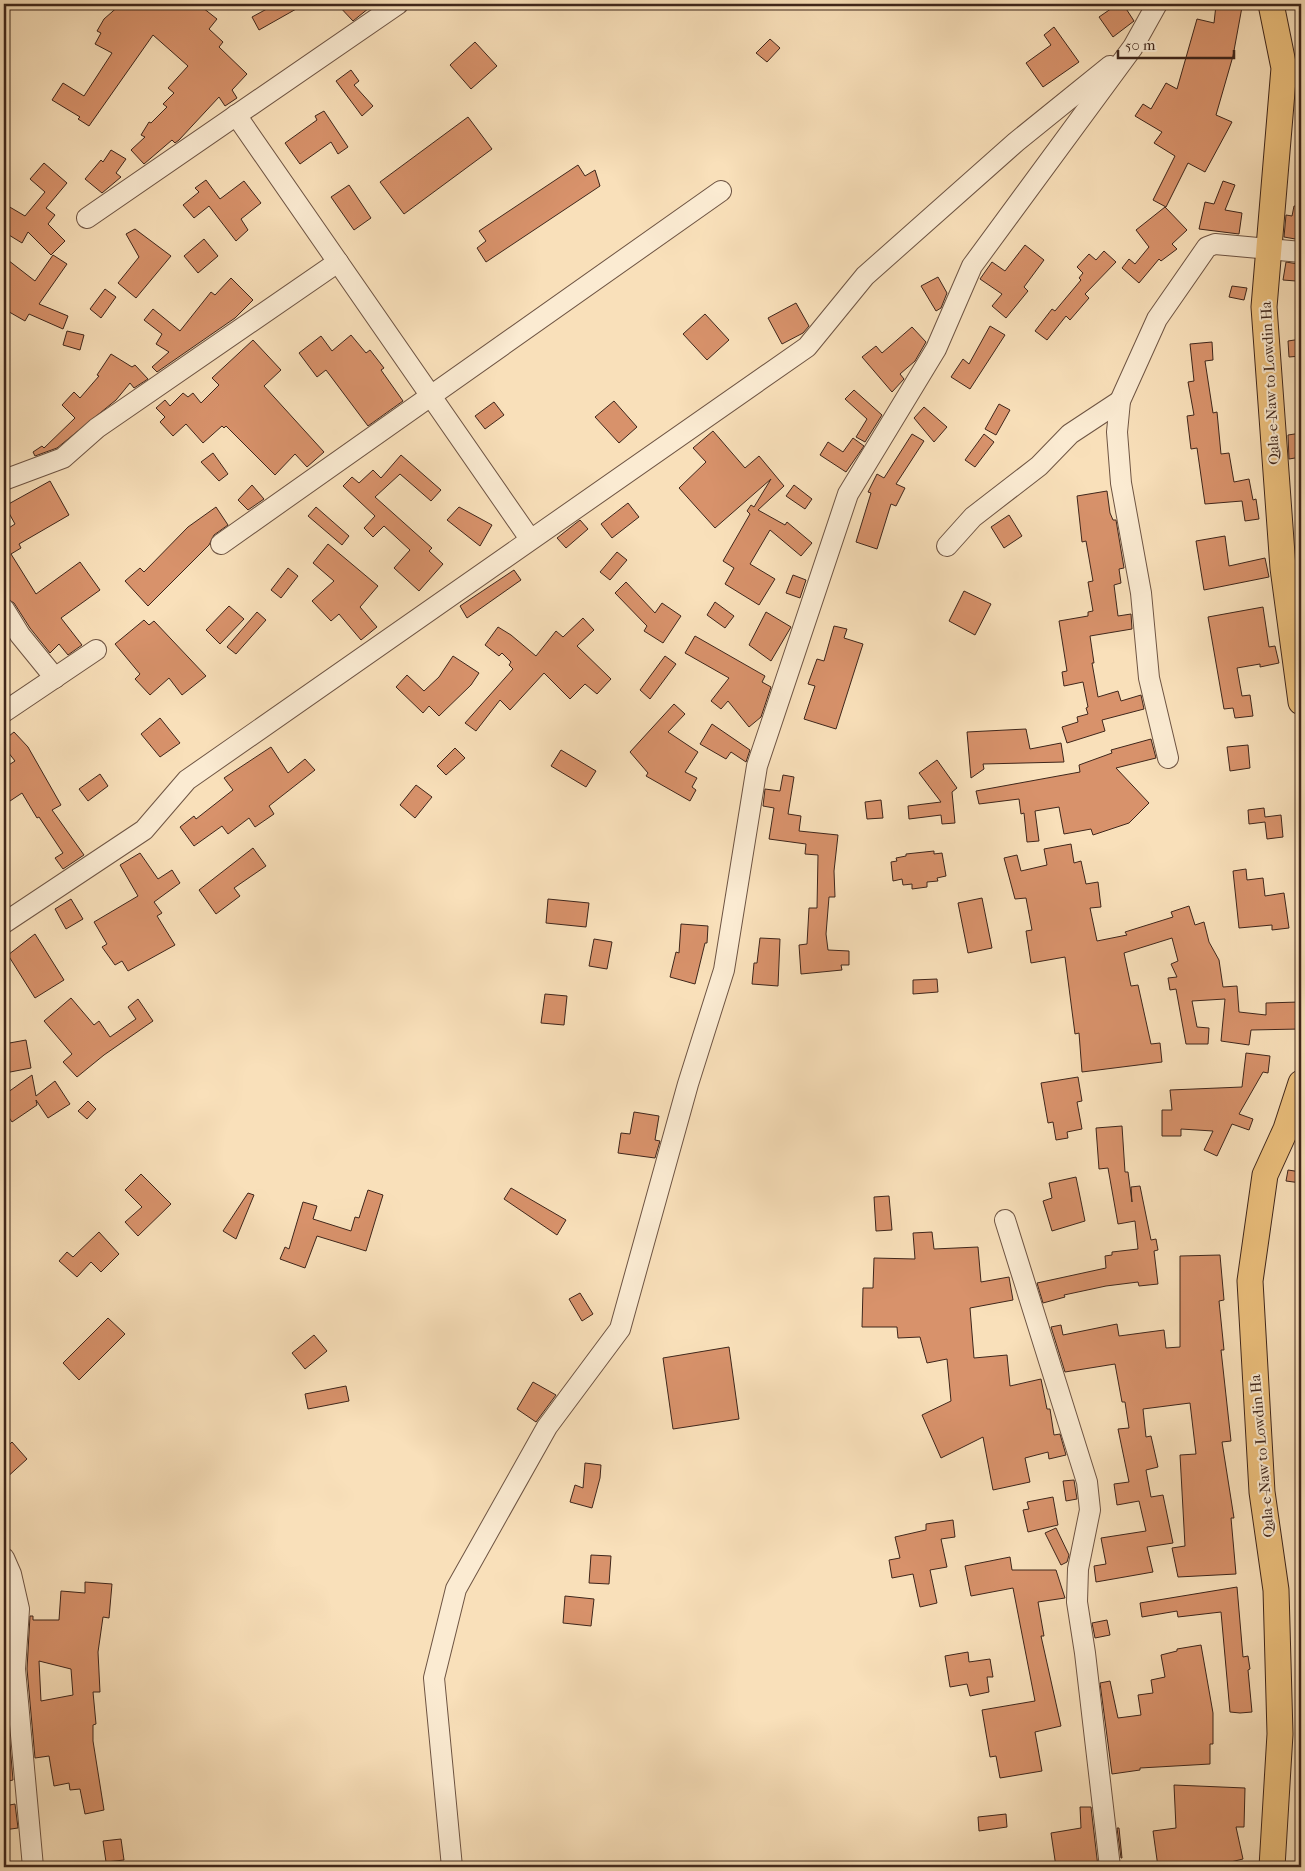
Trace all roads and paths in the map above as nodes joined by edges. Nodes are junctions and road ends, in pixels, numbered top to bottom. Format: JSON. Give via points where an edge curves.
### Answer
{"nodes":[{"id":1,"x":398,"y":4,"type":"edge"},
{"id":2,"x":1157,"y":4,"type":"edge"},
{"id":3,"x":1271,"y":4,"type":"edge"},
{"id":4,"x":1133,"y":47,"type":"junction"},
{"id":5,"x":236,"y":115,"type":"junction"},
{"id":6,"x":721,"y":191,"type":"dead end"},
{"id":7,"x":87,"y":218,"type":"dead end"},
{"id":8,"x":1269,"y":249,"type":"junction"},
{"id":9,"x":1301,"y":252,"type":"edge"},
{"id":10,"x":338,"y":262,"type":"junction"},
{"id":11,"x":430,"y":397,"type":"junction"},
{"id":12,"x":1120,"y":401,"type":"junction"},
{"id":13,"x":4,"y":480,"type":"edge"},
{"id":14,"x":530,"y":539,"type":"junction"},
{"id":15,"x":221,"y":544,"type":"dead end"},
{"id":16,"x":947,"y":546,"type":"dead end"},
{"id":17,"x":4,"y":609,"type":"edge"},
{"id":18,"x":96,"y":650,"type":"dead end"},
{"id":19,"x":55,"y":678,"type":"junction"},
{"id":20,"x":1301,"y":702,"type":"edge"},
{"id":21,"x":4,"y":712,"type":"edge"},
{"id":22,"x":1168,"y":758,"type":"dead end"},
{"id":23,"x":4,"y":923,"type":"edge"},
{"id":24,"x":1301,"y":1083,"type":"edge"},
{"id":25,"x":1293,"y":1129,"type":"edge"},
{"id":26,"x":1005,"y":1220,"type":"dead end"},
{"id":27,"x":4,"y":1558,"type":"edge"},
{"id":28,"x":33,"y":1867,"type":"edge"},
{"id":29,"x":452,"y":1867,"type":"edge"},
{"id":30,"x":1110,"y":1867,"type":"edge"},
{"id":31,"x":1272,"y":1867,"type":"edge"}],
"edges":[{"from":1,"to":5,"type":"street"},
{"from":2,"to":4,"type":"street"},
{"from":3,"to":8,"type":"main road","name":"Qala-e-Naw to Lowdin Ha","via":[[1284,68]]},
{"from":4,"to":14,"type":"street","via":[[1016,142],[865,276],[807,347]]},
{"from":4,"to":29,"type":"street","via":[[972,266],[936,349],[848,494],[757,766],[724,970],[688,1084],[620,1329],[547,1427],[456,1589],[434,1678]]},
{"from":5,"to":7,"type":"street"},
{"from":5,"to":10,"type":"street"},
{"from":6,"to":11,"type":"street"},
{"from":8,"to":9,"type":"street"},
{"from":8,"to":12,"type":"street","via":[[1215,244],[1207,247],[1157,319]]},
{"from":8,"to":20,"type":"main road","name":"Qala-e-Naw to Lowdin Ha","via":[[1264,307],[1272,429],[1283,568]]},
{"from":10,"to":11,"type":"street"},
{"from":10,"to":13,"type":"street","via":[[97,428],[63,458]]},
{"from":11,"to":14,"type":"street"},
{"from":11,"to":15,"type":"street"},
{"from":12,"to":16,"type":"street","via":[[1070,434],[1039,466],[973,517]]},
{"from":12,"to":22,"type":"street","via":[[1121,484],[1141,594],[1149,678]]},
{"from":14,"to":23,"type":"street","via":[[186,780],[144,830]]},
{"from":17,"to":19,"type":"street","via":[[20,635]]},
{"from":18,"to":19,"type":"street"},
{"from":19,"to":21,"type":"street"},
{"from":24,"to":25,"type":"main road","name":"Qala-e-Naw to Lowdin Ha"},
{"from":25,"to":31,"type":"main road","name":"Qala-e-Naw to Lowdin Ha","via":[[1266,1175],[1250,1281],[1262,1492],[1276,1590],[1280,1734]]},
{"from":26,"to":30,"type":"street","via":[[1087,1482],[1090,1510],[1078,1569],[1077,1602]]},
{"from":27,"to":28,"type":"street","via":[[19,1609],[15,1669]]}]}
